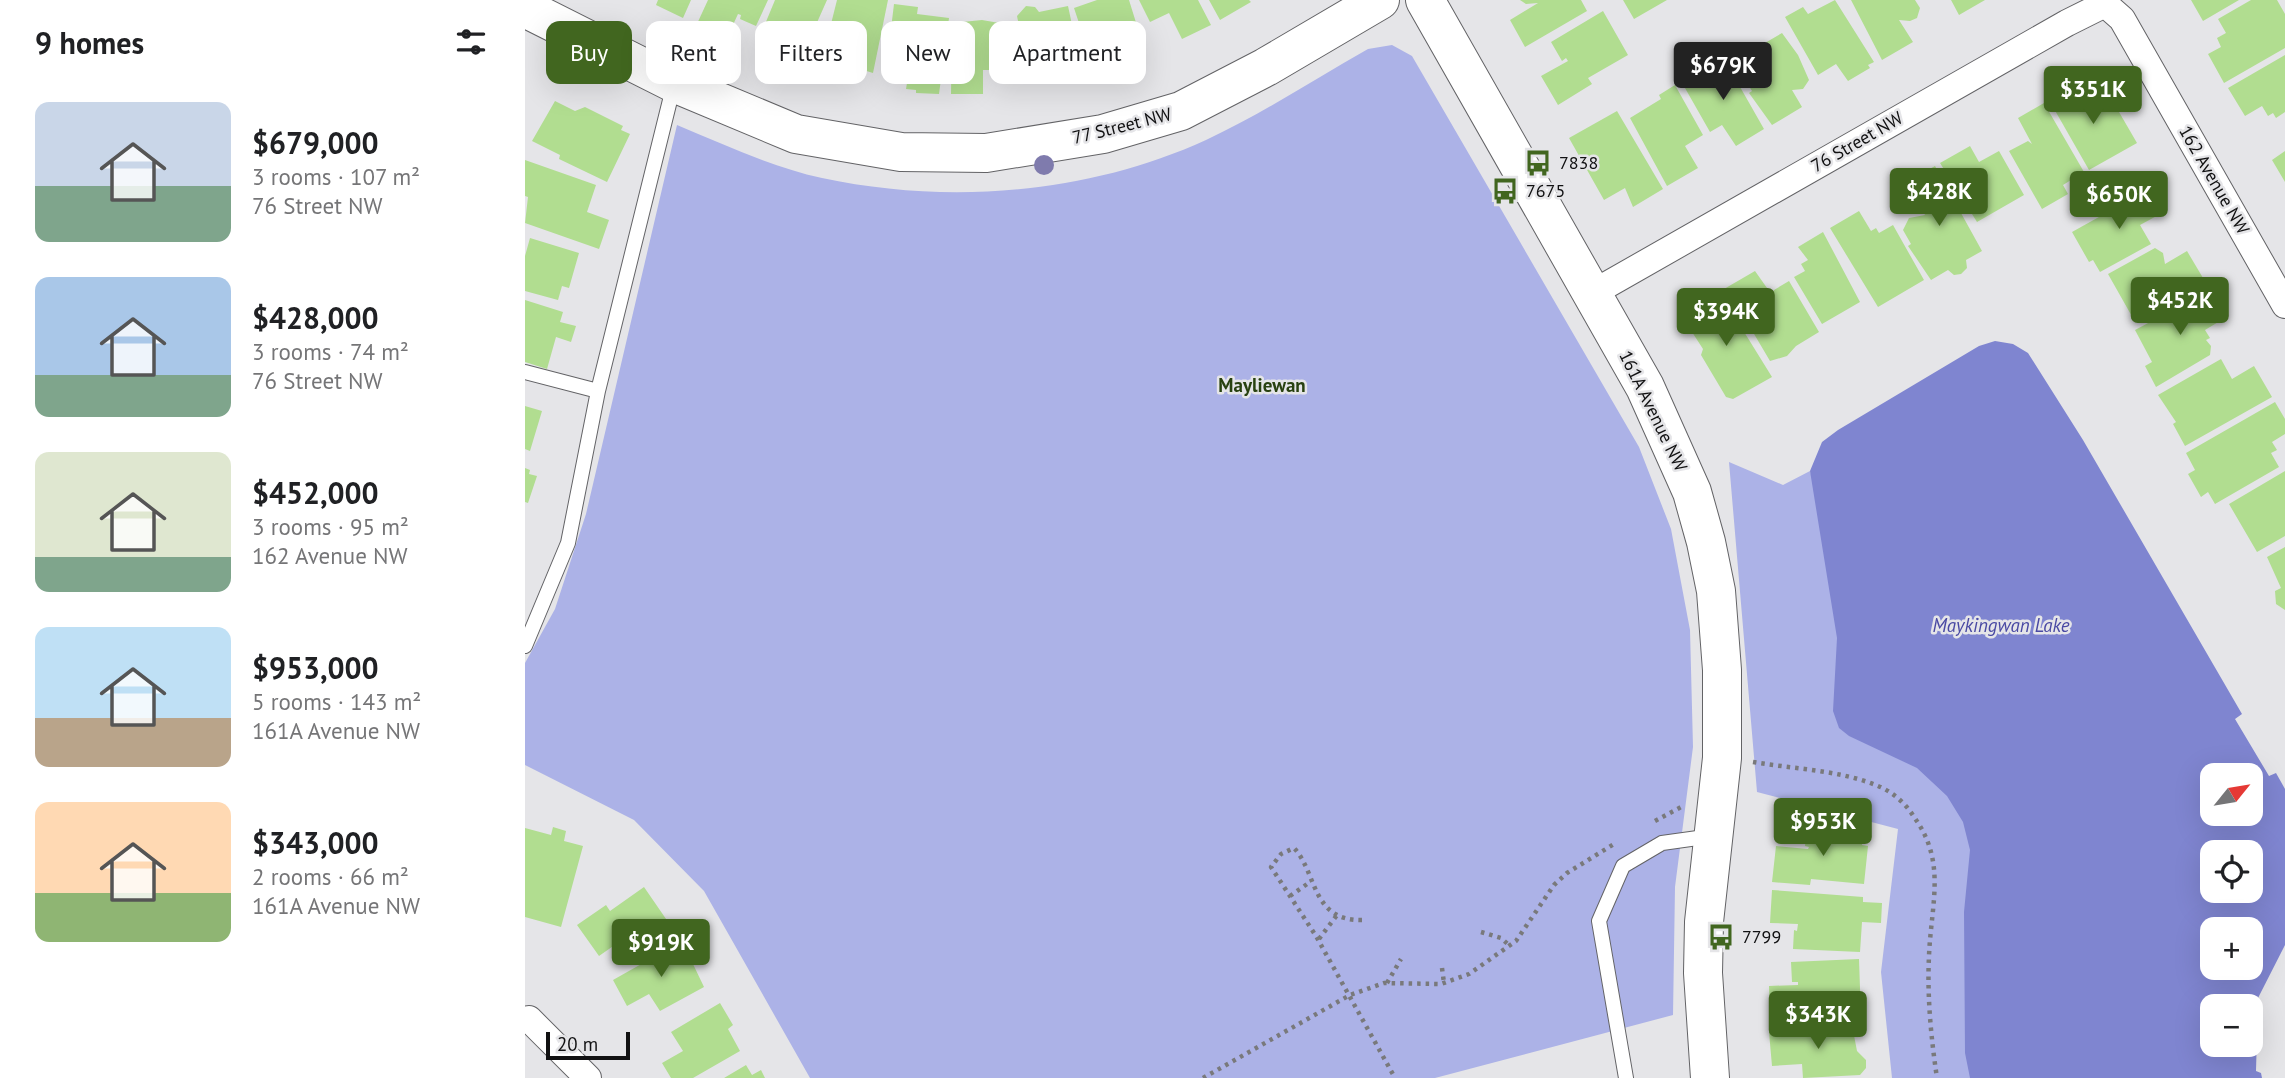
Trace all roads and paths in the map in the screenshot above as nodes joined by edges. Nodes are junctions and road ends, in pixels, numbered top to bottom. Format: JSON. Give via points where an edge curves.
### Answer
{"nodes":[{"id":1,"x":1380,"y":0,"type":"edge"},
{"id":2,"x":1425,"y":0,"type":"edge"},
{"id":3,"x":525,"y":8,"type":"edge"},
{"id":4,"x":2122,"y":19,"type":"joint"},
{"id":5,"x":646,"y":69,"type":"edge"},
{"id":6,"x":674,"y":84,"type":"edge"},
{"id":7,"x":676,"y":84,"type":"edge"},
{"id":8,"x":1591,"y":294,"type":"junction"},
{"id":9,"x":2285,"y":305,"type":"edge"},
{"id":10,"x":525,"y":372,"type":"edge"},
{"id":11,"x":598,"y":391,"type":"junction"},
{"id":12,"x":525,"y":646,"type":"edge"},
{"id":13,"x":1722,"y":758,"type":"junction"},
{"id":14,"x":1689,"y":803,"type":"dead end"},
{"id":15,"x":1643,"y":828,"type":"dead end"},
{"id":16,"x":1713,"y":835,"type":"junction"},
{"id":17,"x":1619,"y":841,"type":"dead end"},
{"id":18,"x":1310,"y":882,"type":"junction"},
{"id":19,"x":1290,"y":896,"type":"junction"},
{"id":20,"x":1337,"y":915,"type":"junction"},
{"id":21,"x":1362,"y":920,"type":"dead end"},
{"id":22,"x":1481,"y":932,"type":"dead end"},
{"id":23,"x":1318,"y":940,"type":"junction"},
{"id":24,"x":1510,"y":946,"type":"junction"},
{"id":25,"x":1401,"y":960,"type":"dead end"},
{"id":26,"x":1442,"y":968,"type":"dead end"},
{"id":27,"x":1387,"y":983,"type":"junction"},
{"id":28,"x":1444,"y":983,"type":"junction"},
{"id":29,"x":1350,"y":995,"type":"junction"},
{"id":30,"x":529,"y":1019,"type":"dead end"},
{"id":31,"x":588,"y":1078,"type":"edge"},
{"id":32,"x":1203,"y":1078,"type":"edge"},
{"id":33,"x":1395,"y":1078,"type":"edge"},
{"id":34,"x":1626,"y":1078,"type":"edge"},
{"id":35,"x":1710,"y":1078,"type":"edge"},
{"id":36,"x":1937,"y":1078,"type":"edge"}],
"edges":[{"from":1,"to":7,"type":"street","name":"77 Street NW","via":[[1181,111],[1103,134],[986,153],[901,152],[796,134]]},
{"from":2,"to":8,"type":"street","name":"161A Avenue NW"},
{"from":3,"to":5,"type":"street","name":"77 Street NW"},
{"from":4,"to":8,"type":"street","name":"76 Street NW","via":[[2105,4],[2067,23]]},
{"from":4,"to":9,"type":"street","name":"162 Avenue NW"},
{"from":6,"to":11,"type":"lane"},
{"from":8,"to":13,"type":"street","name":"161A Avenue NW","via":[[1644,387],[1692,492],[1716,591]]},
{"from":10,"to":11,"type":"lane"},
{"from":11,"to":12,"type":"lane","via":[[568,542]]},
{"from":13,"to":16,"type":"street","name":"161A Avenue NW"},
{"from":13,"to":36,"type":"path","via":[[1852,776],[1882,787],[1906,805],[1926,833],[1934,858],[1929,956]]},
{"from":14,"to":15,"type":"path"},
{"from":16,"to":34,"type":"lane","via":[[1662,843],[1623,866],[1599,921]]},
{"from":16,"to":35,"type":"street","name":"161A Avenue NW","via":[[1704,960]]},
{"from":17,"to":24,"type":"path","via":[[1561,879]]},
{"from":18,"to":19,"type":"path"},
{"from":18,"to":19,"type":"path","via":[[1294,848],[1281,855],[1271,867]]},
{"from":18,"to":20,"type":"path"},
{"from":19,"to":23,"type":"path"},
{"from":20,"to":21,"type":"path"},
{"from":20,"to":23,"type":"path"},
{"from":22,"to":24,"type":"path"},
{"from":23,"to":29,"type":"path"},
{"from":24,"to":28,"type":"path","via":[[1469,974]]},
{"from":25,"to":27,"type":"path"},
{"from":26,"to":28,"type":"path"},
{"from":27,"to":28,"type":"path"},
{"from":27,"to":29,"type":"path"},
{"from":29,"to":32,"type":"path"},
{"from":29,"to":33,"type":"path"},
{"from":30,"to":31,"type":"street"}]}
